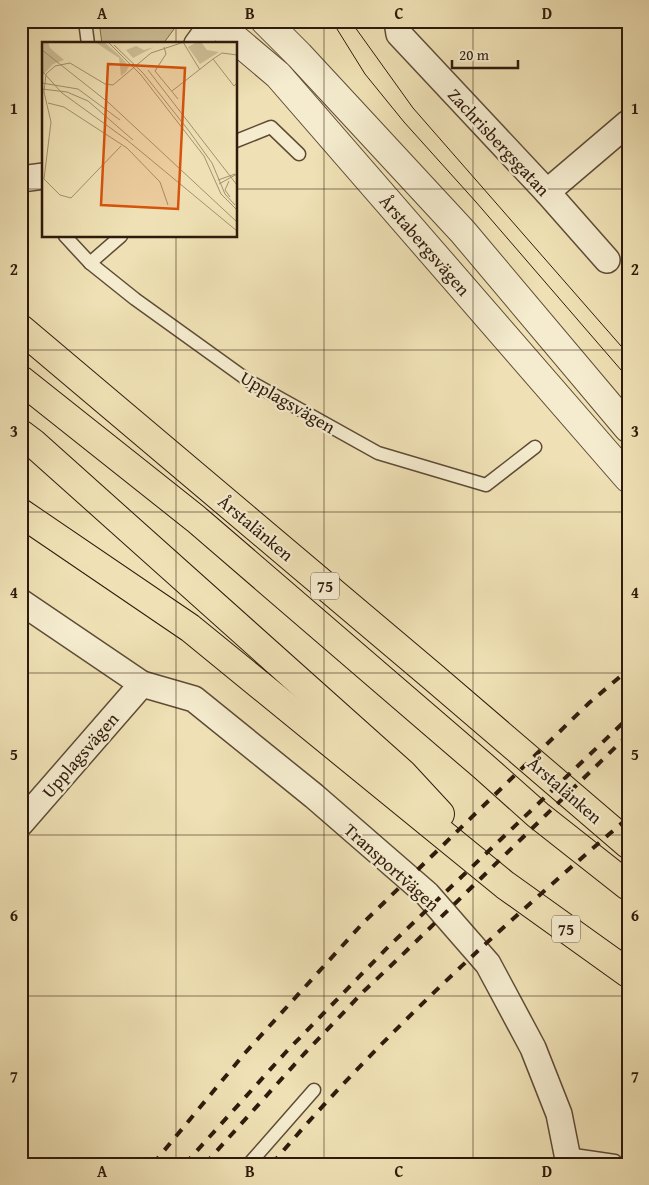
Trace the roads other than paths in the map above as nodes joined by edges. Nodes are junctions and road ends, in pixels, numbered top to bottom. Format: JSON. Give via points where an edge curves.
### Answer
{"nodes":[{"id":1,"x":85,"y":21,"type":"edge"},
{"id":2,"x":214,"y":21,"type":"edge"},
{"id":3,"x":265,"y":21,"type":"edge"},
{"id":4,"x":397,"y":21,"type":"edge"},
{"id":5,"x":88,"y":42,"type":"edge"},
{"id":6,"x":198,"y":42,"type":"edge"},
{"id":7,"x":628,"y":123,"type":"edge"},
{"id":8,"x":238,"y":140,"type":"edge"},
{"id":9,"x":298,"y":154,"type":"dead end"},
{"id":10,"x":42,"y":176,"type":"edge"},
{"id":11,"x":21,"y":179,"type":"edge"},
{"id":12,"x":547,"y":192,"type":"junction"},
{"id":13,"x":67,"y":238,"type":"edge"},
{"id":14,"x":119,"y":238,"type":"edge"},
{"id":15,"x":607,"y":260,"type":"dead end"},
{"id":16,"x":90,"y":263,"type":"junction"},
{"id":17,"x":21,"y":330,"type":"edge"},
{"id":18,"x":21,"y":380,"type":"edge"},
{"id":19,"x":628,"y":428,"type":"edge"},
{"id":20,"x":21,"y":434,"type":"edge"},
{"id":21,"x":535,"y":447,"type":"dead end"},
{"id":22,"x":628,"y":478,"type":"edge"},
{"id":23,"x":21,"y":514,"type":"edge"},
{"id":24,"x":21,"y":602,"type":"edge"},
{"id":25,"x":142,"y":684,"type":"junction"},
{"id":26,"x":21,"y":823,"type":"edge"},
{"id":27,"x":628,"y":844,"type":"edge"},
{"id":28,"x":505,"y":885,"type":"junction"},
{"id":29,"x":628,"y":886,"type":"edge"},
{"id":30,"x":628,"y":973,"type":"edge"},
{"id":31,"x":314,"y":1090,"type":"dead end"},
{"id":32,"x":565,"y":1160,"type":"edge"},
{"id":33,"x":249,"y":1164,"type":"edge"},
{"id":34,"x":618,"y":1164,"type":"edge"}],
"edges":[{"from":1,"to":5,"type":"lane"},
{"from":2,"to":6,"type":"street"},
{"from":2,"to":22,"type":"street","name":"Årstabergsvägen","via":[[278,75]]},
{"from":3,"to":19,"type":"street","name":"Årstabergsvägen","via":[[463,232]]},
{"from":4,"to":12,"type":"street","name":"Zachrisbergsgatan","via":[[399,34],[472,102]]},
{"from":7,"to":12,"type":"street"},
{"from":8,"to":9,"type":"lane","via":[[271,127]]},
{"from":10,"to":11,"type":"street"},
{"from":12,"to":15,"type":"street","name":"Zachrisbergsgatan"},
{"from":13,"to":16,"type":"lane","name":"Upplagsvägen"},
{"from":14,"to":16,"type":"lane"},
{"from":16,"to":21,"type":"lane","name":"Upplagsvägen","via":[[249,381],[378,453],[486,485]]},
{"from":17,"to":27,"type":"highway","name":"Årstalänken","number":"75"},
{"from":18,"to":29,"type":"highway","number":"75","via":[[196,519],[538,815]]},
{"from":20,"to":28,"type":"highway","number":"75","via":[[403,774]]},
{"from":23,"to":28,"type":"highway","number":"75","via":[[190,628]]},
{"from":24,"to":25,"type":"street"},
{"from":25,"to":26,"type":"street","name":"Upplagsvägen"},
{"from":25,"to":32,"type":"street","name":"Transportvägen","via":[[194,699],[314,796],[427,894],[488,964],[533,1048],[559,1114]]},
{"from":28,"to":30,"type":"highway","number":"75"},
{"from":31,"to":33,"type":"lane"},
{"from":32,"to":34,"type":"lane","via":[[615,1161]]}]}
